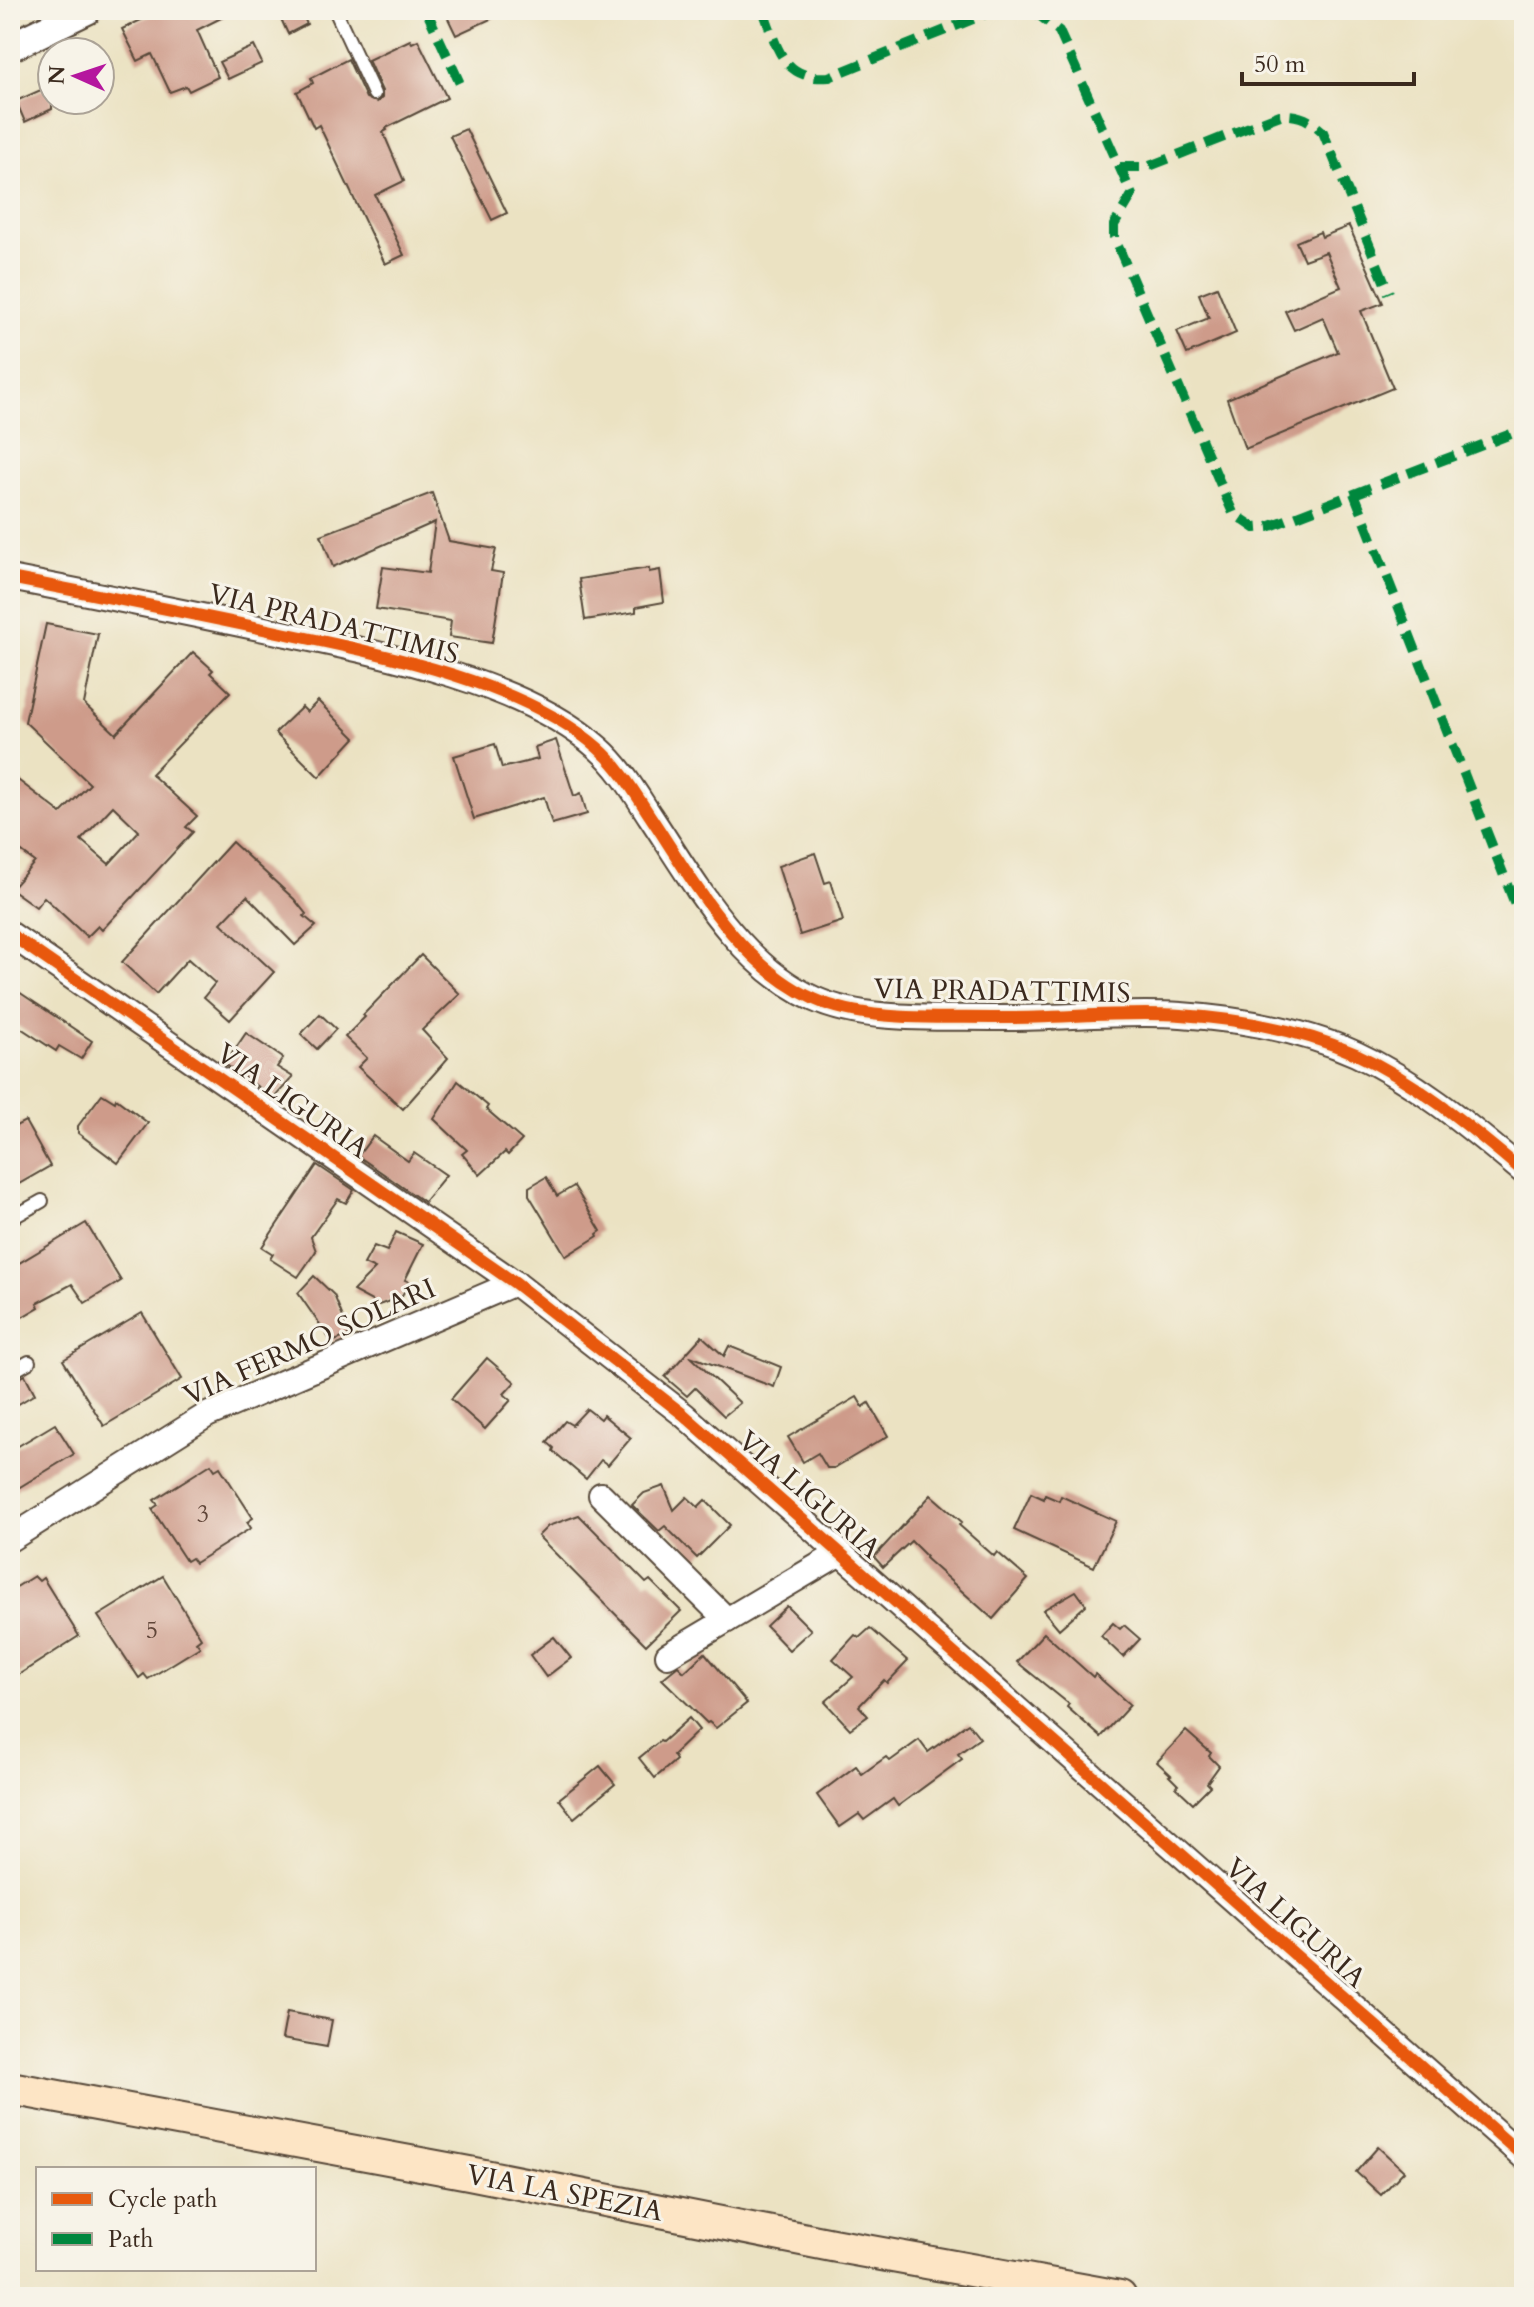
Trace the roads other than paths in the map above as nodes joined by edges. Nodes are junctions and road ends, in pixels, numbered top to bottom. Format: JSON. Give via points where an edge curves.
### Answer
{"nodes":[{"id":1,"x":87,"y":10,"type":"edge"},
{"id":2,"x":335,"y":10,"type":"edge"},
{"id":3,"x":10,"y":47,"type":"edge"},
{"id":4,"x":374,"y":94,"type":"dead end"},
{"id":5,"x":10,"y":578,"type":"edge"},
{"id":6,"x":10,"y":934,"type":"edge"},
{"id":7,"x":1524,"y":1172,"type":"edge"},
{"id":8,"x":42,"y":1201,"type":"dead end"},
{"id":9,"x":10,"y":1219,"type":"edge"},
{"id":10,"x":515,"y":1283,"type":"junction"},
{"id":11,"x":29,"y":1362,"type":"dead end"},
{"id":12,"x":10,"y":1373,"type":"edge"},
{"id":13,"x":601,"y":1495,"type":"dead end"},
{"id":14,"x":10,"y":1539,"type":"edge"},
{"id":15,"x":840,"y":1553,"type":"junction"},
{"id":16,"x":727,"y":1620,"type":"junction"},
{"id":17,"x":668,"y":1655,"type":"dead end"},
{"id":18,"x":10,"y":2088,"type":"edge"},
{"id":19,"x":1524,"y":2157,"type":"edge"},
{"id":20,"x":1120,"y":2297,"type":"edge"}],
"edges":[{"from":1,"to":3,"type":"street"},
{"from":2,"to":4,"type":"lane"},
{"from":5,"to":7,"type":"street","name":"VIA PRADATTIMIS","via":[[363,650],[487,687],[557,719],[603,752],[625,778],[736,937],[774,974],[814,999],[853,1012],[928,1017],[1177,1015],[1245,1022],[1354,1054],[1454,1114]]},
{"from":6,"to":10,"type":"street","name":"VIA LIGURIA"},
{"from":8,"to":9,"type":"lane"},
{"from":10,"to":14,"type":"street","name":"VIA FERMO SOLARI","via":[[207,1415]]},
{"from":10,"to":15,"type":"street","name":"VIA LIGURIA","via":[[684,1415]]},
{"from":11,"to":12,"type":"lane"},
{"from":13,"to":16,"type":"street"},
{"from":15,"to":16,"type":"street","name":"VIA LIGURIA"},
{"from":15,"to":19,"type":"street","name":"VIA LIGURIA"},
{"from":16,"to":17,"type":"street","name":"VIA LIGURIA"},
{"from":18,"to":20,"type":"main road","name":"VIA LA SPEZIA"}]}
